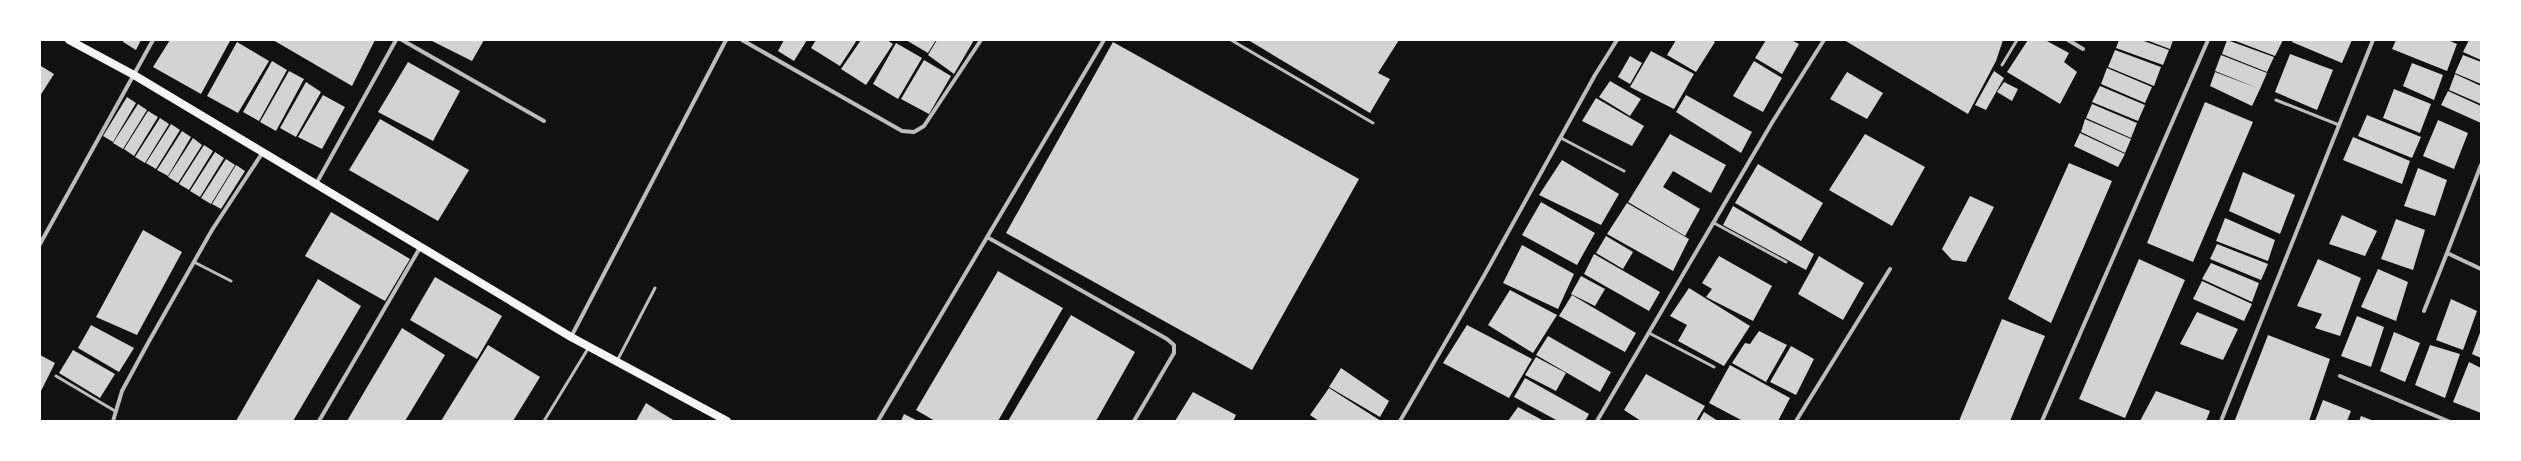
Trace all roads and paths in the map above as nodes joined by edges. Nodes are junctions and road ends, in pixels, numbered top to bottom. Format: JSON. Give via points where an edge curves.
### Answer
{"nodes":[{"id":1,"x":69,"y":40,"type":"edge"},
{"id":2,"x":153,"y":40,"type":"edge"},
{"id":3,"x":396,"y":40,"type":"edge"},
{"id":4,"x":402,"y":40,"type":"edge"},
{"id":5,"x":726,"y":40,"type":"edge"},
{"id":6,"x":742,"y":40,"type":"edge"},
{"id":7,"x":981,"y":40,"type":"edge"},
{"id":8,"x":1104,"y":40,"type":"edge"},
{"id":9,"x":1231,"y":40,"type":"edge"},
{"id":10,"x":1617,"y":40,"type":"edge"},
{"id":11,"x":1824,"y":40,"type":"edge"},
{"id":12,"x":2017,"y":40,"type":"edge"},
{"id":13,"x":2068,"y":40,"type":"edge"},
{"id":14,"x":2208,"y":40,"type":"edge"},
{"id":15,"x":2373,"y":40,"type":"edge"},
{"id":16,"x":2083,"y":49,"type":"dead end"},
{"id":17,"x":2002,"y":65,"type":"dead end"},
{"id":18,"x":134,"y":75,"type":"junction"},
{"id":19,"x":2276,"y":100,"type":"dead end"},
{"id":20,"x":544,"y":122,"type":"dead end"},
{"id":21,"x":1373,"y":123,"type":"dead end"},
{"id":22,"x":2339,"y":125,"type":"junction"},
{"id":23,"x":1561,"y":138,"type":"junction"},
{"id":24,"x":263,"y":152,"type":"junction"},
{"id":25,"x":2481,"y":165,"type":"edge"},
{"id":26,"x":1624,"y":171,"type":"dead end"},
{"id":27,"x":316,"y":184,"type":"junction"},
{"id":28,"x":1714,"y":223,"type":"junction"},
{"id":29,"x":987,"y":238,"type":"junction"},
{"id":30,"x":40,"y":244,"type":"edge"},
{"id":31,"x":421,"y":246,"type":"junction"},
{"id":32,"x":2447,"y":253,"type":"junction"},
{"id":33,"x":194,"y":262,"type":"junction"},
{"id":34,"x":1786,"y":262,"type":"dead end"},
{"id":35,"x":1890,"y":269,"type":"dead end"},
{"id":36,"x":2481,"y":269,"type":"edge"},
{"id":37,"x":231,"y":281,"type":"dead end"},
{"id":38,"x":654,"y":288,"type":"dead end"},
{"id":39,"x":2424,"y":311,"type":"dead end"},
{"id":40,"x":1649,"y":333,"type":"junction"},
{"id":41,"x":571,"y":337,"type":"junction"},
{"id":42,"x":589,"y":347,"type":"junction"},
{"id":43,"x":616,"y":362,"type":"junction"},
{"id":44,"x":1714,"y":367,"type":"dead end"},
{"id":45,"x":56,"y":376,"type":"dead end"},
{"id":46,"x":2340,"y":376,"type":"dead end"},
{"id":47,"x":115,"y":411,"type":"junction"},
{"id":48,"x":113,"y":421,"type":"edge"},
{"id":49,"x":319,"y":421,"type":"edge"},
{"id":50,"x":544,"y":421,"type":"edge"},
{"id":51,"x":727,"y":421,"type":"edge"},
{"id":52,"x":878,"y":421,"type":"edge"},
{"id":53,"x":1134,"y":421,"type":"edge"},
{"id":54,"x":1400,"y":421,"type":"edge"},
{"id":55,"x":1597,"y":421,"type":"edge"},
{"id":56,"x":1796,"y":421,"type":"edge"},
{"id":57,"x":2042,"y":421,"type":"edge"},
{"id":58,"x":2222,"y":421,"type":"edge"},
{"id":59,"x":2448,"y":421,"type":"edge"}],
"edges":[{"from":1,"to":18,"type":"main road"},
{"from":2,"to":18,"type":"street"},
{"from":3,"to":27,"type":"street"},
{"from":4,"to":20,"type":"street"},
{"from":5,"to":41,"type":"street"},
{"from":6,"to":7,"type":"street","via":[[902,131],[914,132],[924,126]]},
{"from":8,"to":29,"type":"street"},
{"from":9,"to":21,"type":"lane"},
{"from":10,"to":23,"type":"street"},
{"from":11,"to":28,"type":"street"},
{"from":12,"to":17,"type":"lane"},
{"from":13,"to":16,"type":"street"},
{"from":14,"to":57,"type":"street"},
{"from":15,"to":22,"type":"street"},
{"from":18,"to":24,"type":"main road"},
{"from":18,"to":30,"type":"street"},
{"from":19,"to":22,"type":"lane"},
{"from":22,"to":58,"type":"street"},
{"from":23,"to":26,"type":"lane"},
{"from":23,"to":54,"type":"street"},
{"from":24,"to":27,"type":"main road"},
{"from":24,"to":33,"type":"street"},
{"from":25,"to":32,"type":"street"},
{"from":27,"to":31,"type":"main road"},
{"from":28,"to":34,"type":"lane"},
{"from":28,"to":40,"type":"street"},
{"from":29,"to":52,"type":"street"},
{"from":29,"to":53,"type":"street","via":[[1167,338],[1174,345],[1174,353]]},
{"from":31,"to":41,"type":"main road"},
{"from":31,"to":49,"type":"street"},
{"from":32,"to":36,"type":"street"},
{"from":32,"to":39,"type":"street"},
{"from":33,"to":37,"type":"lane"},
{"from":33,"to":47,"type":"street","via":[[122,391]]},
{"from":35,"to":56,"type":"street"},
{"from":38,"to":43,"type":"lane"},
{"from":40,"to":44,"type":"lane"},
{"from":40,"to":55,"type":"street"},
{"from":41,"to":42,"type":"main road"},
{"from":42,"to":43,"type":"main road"},
{"from":42,"to":50,"type":"lane"},
{"from":43,"to":51,"type":"main road"},
{"from":45,"to":47,"type":"lane"},
{"from":46,"to":59,"type":"street"},
{"from":47,"to":48,"type":"street"}]}
